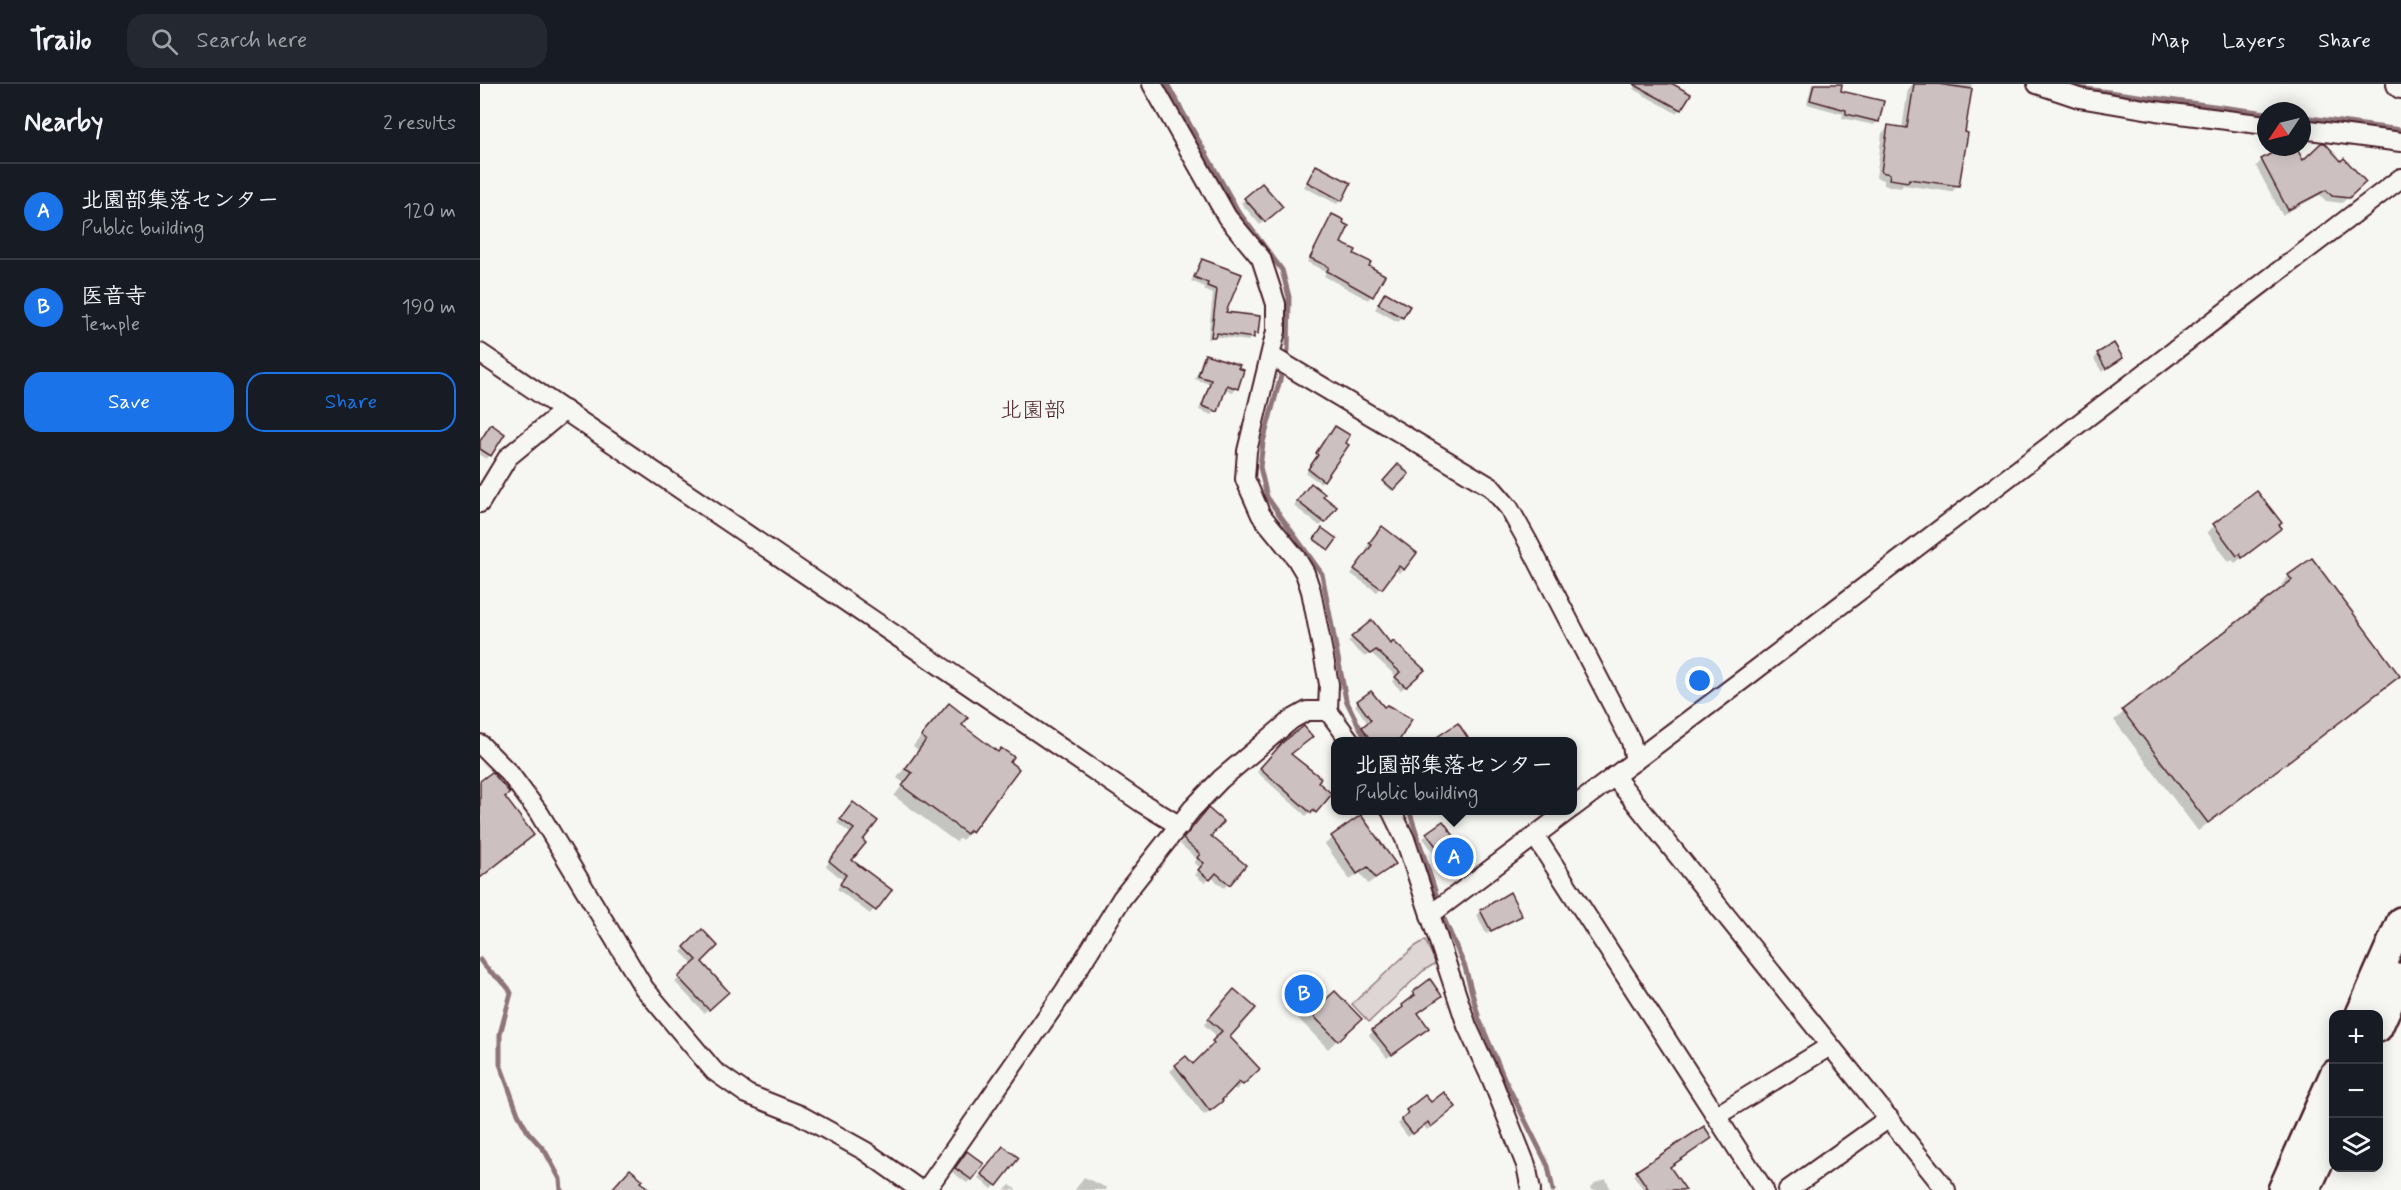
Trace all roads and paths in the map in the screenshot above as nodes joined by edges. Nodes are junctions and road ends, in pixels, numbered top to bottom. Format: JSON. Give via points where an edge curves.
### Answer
{"nodes":[{"id":1,"x":1152,"y":84,"type":"edge"},
{"id":2,"x":2037,"y":84,"type":"edge"},
{"id":3,"x":2257,"y":124,"type":"edge"},
{"id":4,"x":2311,"y":130,"type":"edge"},
{"id":5,"x":2401,"y":142,"type":"edge"},
{"id":6,"x":2401,"y":178,"type":"edge"},
{"id":7,"x":480,"y":352,"type":"edge"},
{"id":8,"x":1271,"y":356,"type":"junction"},
{"id":9,"x":565,"y":410,"type":"junction"},
{"id":10,"x":480,"y":503,"type":"edge"},
{"id":11,"x":1328,"y":711,"type":"junction"},
{"id":12,"x":1348,"y":737,"type":"edge"},
{"id":13,"x":480,"y":744,"type":"edge"},
{"id":14,"x":1635,"y":761,"type":"junction"},
{"id":15,"x":1614,"y":776,"type":"junction"},
{"id":16,"x":1577,"y":804,"type":"edge"},
{"id":17,"x":1393,"y":815,"type":"edge"},
{"id":18,"x":1563,"y":815,"type":"edge"},
{"id":19,"x":1180,"y":826,"type":"junction"},
{"id":20,"x":1535,"y":836,"type":"junction"},
{"id":21,"x":1430,"y":915,"type":"junction"},
{"id":22,"x":2401,"y":921,"type":"edge"},
{"id":23,"x":2401,"y":977,"type":"edge"},
{"id":24,"x":2362,"y":1010,"type":"edge"},
{"id":25,"x":2383,"y":1019,"type":"edge"},
{"id":26,"x":1830,"y":1046,"type":"junction"},
{"id":27,"x":2329,"y":1085,"type":"edge"},
{"id":28,"x":1716,"y":1116,"type":"junction"},
{"id":29,"x":1888,"y":1118,"type":"junction"},
{"id":30,"x":2329,"y":1140,"type":"edge"},
{"id":31,"x":920,"y":1190,"type":"edge"},
{"id":32,"x":926,"y":1190,"type":"edge"},
{"id":33,"x":1531,"y":1190,"type":"edge"},
{"id":34,"x":1764,"y":1190,"type":"edge"},
{"id":35,"x":1788,"y":1190,"type":"edge"},
{"id":36,"x":1946,"y":1190,"type":"edge"},
{"id":37,"x":2282,"y":1190,"type":"edge"},
{"id":38,"x":2306,"y":1190,"type":"edge"}],
"edges":[{"from":1,"to":8,"type":"street","via":[[1227,217],[1261,258],[1276,304]]},
{"from":2,"to":3,"type":"street","via":[[2079,98]]},
{"from":4,"to":5,"type":"street"},
{"from":6,"to":14,"type":"street"},
{"from":7,"to":9,"type":"street"},
{"from":8,"to":11,"type":"street","via":[[1247,451],[1245,479],[1261,515],[1305,573],[1329,684]]},
{"from":8,"to":14,"type":"street","via":[[1491,487],[1509,508],[1528,542],[1631,741]]},
{"from":9,"to":10,"type":"street","via":[[508,457]]},
{"from":9,"to":19,"type":"street"},
{"from":11,"to":12,"type":"street"},
{"from":11,"to":19,"type":"street","via":[[1307,711],[1291,720],[1221,779]]},
{"from":13,"to":31,"type":"street","via":[[496,757],[539,813],[644,988],[714,1071],[747,1094],[800,1115],[865,1151]]},
{"from":14,"to":15,"type":"street"},
{"from":15,"to":16,"type":"street"},
{"from":15,"to":26,"type":"street"},
{"from":17,"to":21,"type":"street"},
{"from":18,"to":20,"type":"street"},
{"from":19,"to":32,"type":"street","via":[[1122,898],[1064,992]]},
{"from":20,"to":21,"type":"street"},
{"from":20,"to":28,"type":"street"},
{"from":21,"to":33,"type":"street","via":[[1467,1026],[1526,1165]]},
{"from":22,"to":24,"type":"highway"},
{"from":23,"to":25,"type":"highway"},
{"from":26,"to":28,"type":"street"},
{"from":26,"to":29,"type":"street"},
{"from":27,"to":37,"type":"highway"},
{"from":28,"to":34,"type":"street"},
{"from":29,"to":35,"type":"street"},
{"from":29,"to":36,"type":"street"},
{"from":30,"to":38,"type":"highway"}]}
